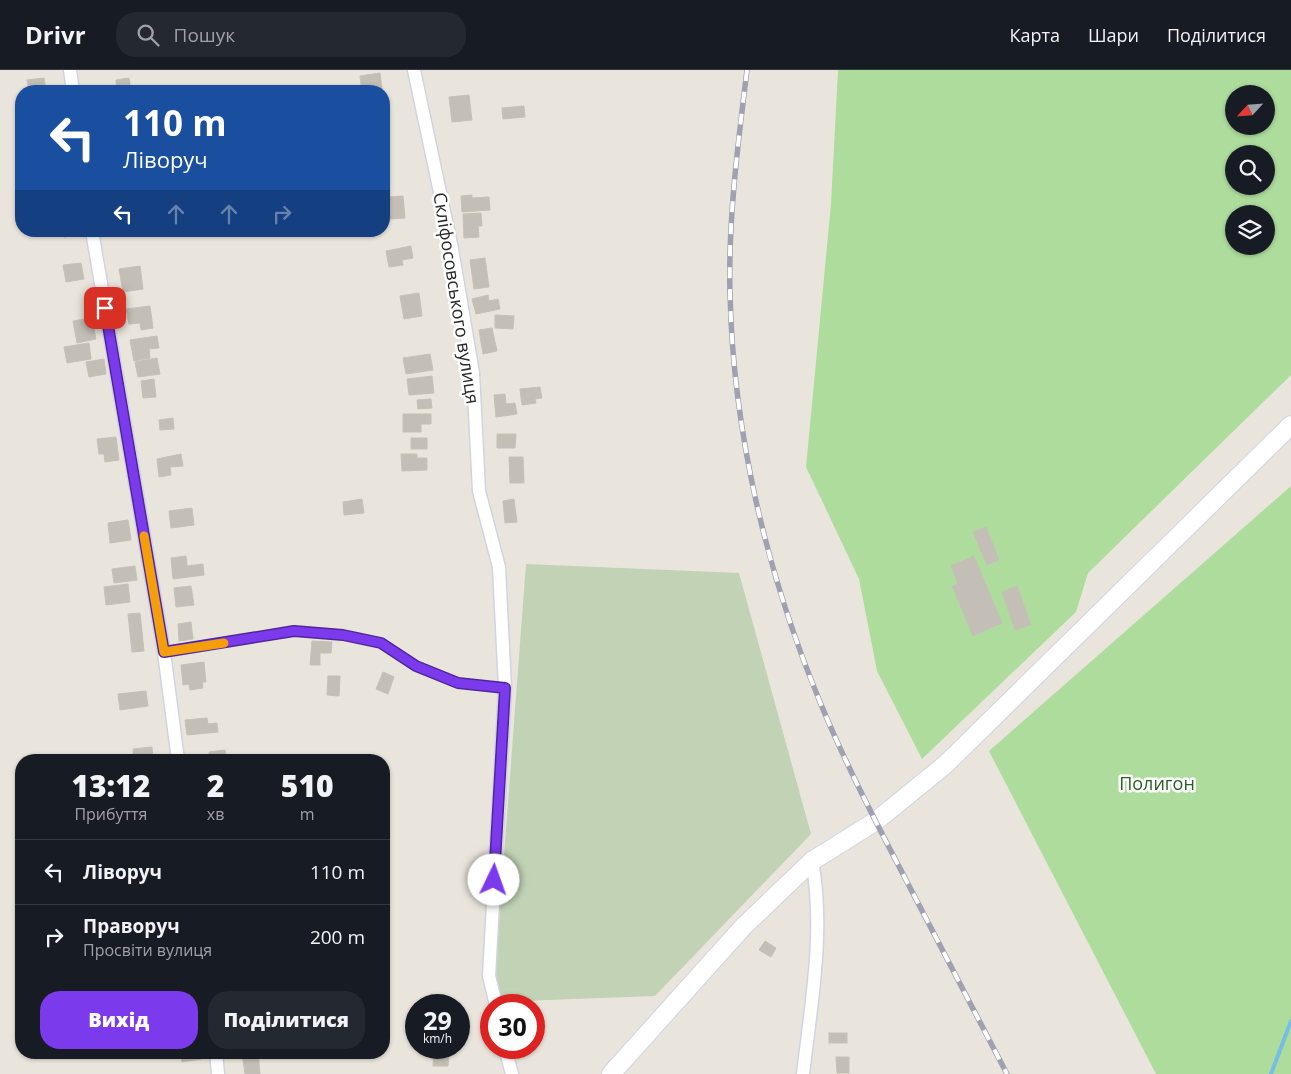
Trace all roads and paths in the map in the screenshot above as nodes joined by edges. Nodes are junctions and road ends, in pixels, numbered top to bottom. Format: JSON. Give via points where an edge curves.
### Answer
{"nodes":[{"id":1,"x":70,"y":70,"type":"edge"},
{"id":2,"x":414,"y":70,"type":"edge"},
{"id":3,"x":72,"y":85,"type":"edge"},
{"id":4,"x":93,"y":237,"type":"edge"},
{"id":5,"x":1291,"y":425,"type":"edge"},
{"id":6,"x":164,"y":652,"type":"junction"},
{"id":7,"x":505,"y":688,"type":"junction"},
{"id":8,"x":177,"y":754,"type":"edge"},
{"id":9,"x":812,"y":862,"type":"junction"},
{"id":10,"x":493,"y":994,"type":"edge"},
{"id":11,"x":217,"y":1059,"type":"edge"},
{"id":12,"x":508,"y":1059,"type":"edge"},
{"id":13,"x":218,"y":1074,"type":"edge"},
{"id":14,"x":512,"y":1074,"type":"edge"},
{"id":15,"x":611,"y":1074,"type":"edge"},
{"id":16,"x":803,"y":1074,"type":"edge"}],
"edges":[{"from":1,"to":3,"type":"street"},
{"from":2,"to":7,"type":"street","name":"Скліфосовського вулиця","via":[[452,249],[472,373],[479,491],[500,567]]},
{"from":4,"to":6,"type":"street"},
{"from":5,"to":9,"type":"main road","via":[[946,764],[876,821]]},
{"from":6,"to":7,"type":"lane","via":[[294,631],[343,635],[381,643],[416,666],[458,683]]},
{"from":6,"to":8,"type":"street"},
{"from":7,"to":10,"type":"street","name":"Скліфосовського вулиця","via":[[489,976]]},
{"from":9,"to":15,"type":"main road","via":[[744,927]]},
{"from":9,"to":16,"type":"street","via":[[818,891]]},
{"from":11,"to":13,"type":"street"},
{"from":12,"to":14,"type":"street"}]}
